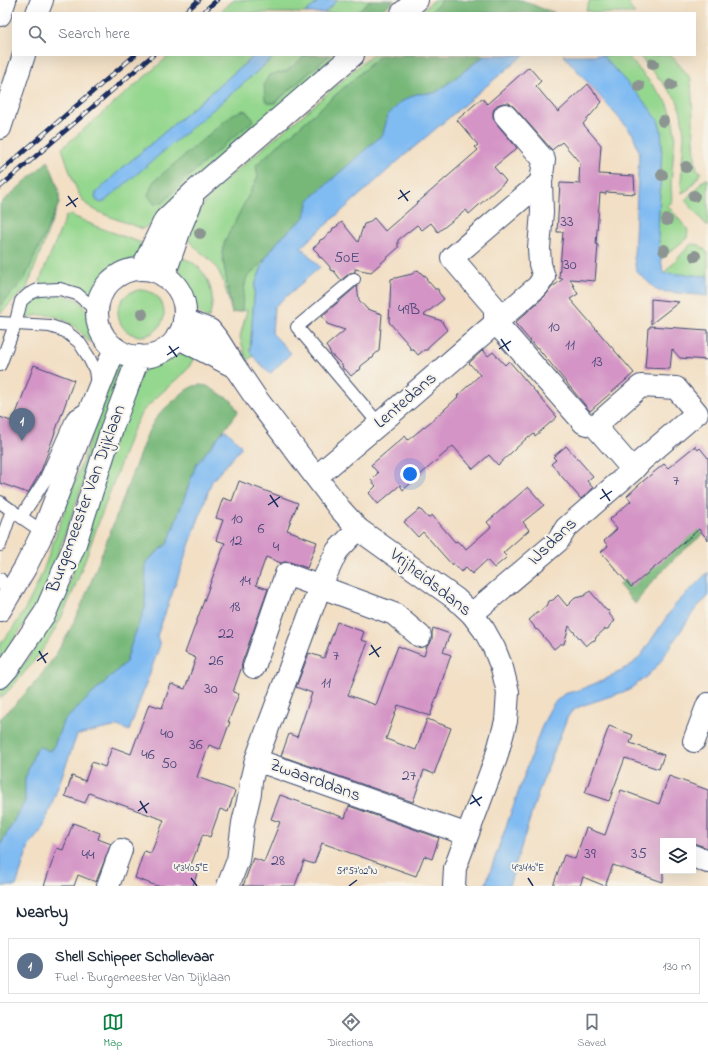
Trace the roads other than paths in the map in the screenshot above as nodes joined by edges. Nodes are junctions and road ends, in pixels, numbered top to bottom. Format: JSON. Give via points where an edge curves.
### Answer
{"nodes":[{"id":1,"x":5,"y":0,"type":"edge"},
{"id":2,"x":42,"y":0,"type":"edge"},
{"id":3,"x":417,"y":0,"type":"edge"},
{"id":4,"x":38,"y":12,"type":"edge"},
{"id":5,"x":403,"y":12,"type":"edge"},
{"id":6,"x":0,"y":15,"type":"edge"},
{"id":7,"x":24,"y":56,"type":"edge"},
{"id":8,"x":352,"y":56,"type":"edge"},
{"id":9,"x":506,"y":115,"type":"dead end"},
{"id":10,"x":0,"y":128,"type":"edge"},
{"id":11,"x":541,"y":182,"type":"junction"},
{"id":12,"x":195,"y":191,"type":"junction"},
{"id":13,"x":142,"y":269,"type":"junction"},
{"id":14,"x":164,"y":276,"type":"junction"},
{"id":15,"x":354,"y":279,"type":"dead end"},
{"id":16,"x":21,"y":301,"type":"junction"},
{"id":17,"x":97,"y":311,"type":"junction"},
{"id":18,"x":0,"y":322,"type":"edge"},
{"id":19,"x":495,"y":323,"type":"junction"},
{"id":20,"x":15,"y":325,"type":"junction"},
{"id":21,"x":181,"y":328,"type":"junction"},
{"id":22,"x":116,"y":348,"type":"junction"},
{"id":23,"x":138,"y":356,"type":"junction"},
{"id":24,"x":0,"y":365,"type":"edge"},
{"id":25,"x":96,"y":397,"type":"junction"},
{"id":26,"x":380,"y":424,"type":"junction"},
{"id":27,"x":595,"y":426,"type":"junction"},
{"id":28,"x":633,"y":470,"type":"junction"},
{"id":29,"x":316,"y":477,"type":"junction"},
{"id":30,"x":0,"y":502,"type":"edge"},
{"id":31,"x":16,"y":514,"type":"junction"},
{"id":32,"x":358,"y":529,"type":"junction"},
{"id":33,"x":43,"y":532,"type":"junction"},
{"id":34,"x":0,"y":545,"type":"edge"},
{"id":35,"x":320,"y":587,"type":"junction"},
{"id":36,"x":3,"y":595,"type":"edge"},
{"id":37,"x":472,"y":614,"type":"junction"},
{"id":38,"x":420,"y":636,"type":"dead end"},
{"id":39,"x":254,"y":667,"type":"dead end"},
{"id":40,"x":0,"y":677,"type":"edge"},
{"id":41,"x":708,"y":704,"type":"edge"},
{"id":42,"x":694,"y":741,"type":"dead end"},
{"id":43,"x":256,"y":760,"type":"junction"},
{"id":44,"x":457,"y":831,"type":"dead end"},
{"id":45,"x":122,"y":850,"type":"dead end"},
{"id":46,"x":696,"y":857,"type":"edge"},
{"id":47,"x":708,"y":862,"type":"edge"},
{"id":48,"x":108,"y":886,"type":"edge"},
{"id":49,"x":228,"y":886,"type":"edge"},
{"id":50,"x":454,"y":886,"type":"edge"}],
"edges":[{"from":1,"to":6,"type":"street"},
{"from":2,"to":4,"type":"street"},
{"from":3,"to":5,"type":"street"},
{"from":7,"to":10,"type":"street"},
{"from":8,"to":12,"type":"street"},
{"from":9,"to":11,"type":"street","name":"Lentedans","via":[[544,160]]},
{"from":11,"to":19,"type":"street","name":"Lentedans","via":[[539,248],[544,277],[538,286]]},
{"from":11,"to":19,"type":"street","via":[[452,258],[495,308]]},
{"from":12,"to":13,"type":"street","via":[[165,220]]},
{"from":12,"to":14,"type":"street"},
{"from":13,"to":14,"type":"street","via":[[156,271]]},
{"from":13,"to":17,"type":"street","via":[[125,271],[111,280],[100,297]]},
{"from":14,"to":21,"type":"street","via":[[182,296],[184,304]]},
{"from":15,"to":26,"type":"lane","via":[[297,327]]},
{"from":16,"to":17,"type":"lane","via":[[38,290],[60,289],[76,294]]},
{"from":16,"to":18,"type":"lane"},
{"from":16,"to":20,"type":"lane"},
{"from":17,"to":22,"type":"street","via":[[100,330]]},
{"from":18,"to":20,"type":"lane"},
{"from":19,"to":26,"type":"street","name":"Lentedans"},
{"from":19,"to":27,"type":"street","via":[[584,423]]},
{"from":20,"to":24,"type":"lane"},
{"from":20,"to":25,"type":"lane","via":[[50,326],[65,331],[79,342],[95,370]]},
{"from":21,"to":23,"type":"street","via":[[172,344],[164,350],[152,355]]},
{"from":21,"to":29,"type":"street","name":"Vrijheidsdans","via":[[210,330],[256,398]]},
{"from":22,"to":23,"type":"street"},
{"from":22,"to":25,"type":"street","name":"Burgemeester Van Dijklaan"},
{"from":23,"to":40,"type":"street","name":"Burgemeester Van Dijklaan","via":[[74,547],[46,613]]},
{"from":25,"to":31,"type":"lane","via":[[73,417],[45,480]]},
{"from":25,"to":33,"type":"street","name":"Burgemeester Van Dijklaan"},
{"from":26,"to":29,"type":"street","name":"Lentedans"},
{"from":27,"to":28,"type":"street"},
{"from":27,"to":28,"type":"street","name":"IJsdans","via":[[641,386],[676,388],[697,413]]},
{"from":28,"to":37,"type":"street","name":"IJsdans","via":[[566,528],[558,541]]},
{"from":29,"to":32,"type":"street","name":"Vrijheidsdans","via":[[340,510]]},
{"from":30,"to":31,"type":"lane"},
{"from":31,"to":33,"type":"lane"},
{"from":31,"to":34,"type":"lane"},
{"from":32,"to":35,"type":"street","name":"Zwaarddans","via":[[337,550]]},
{"from":32,"to":37,"type":"street","name":"Vrijheidsdans","via":[[450,595]]},
{"from":33,"to":36,"type":"street","name":"Burgemeester Van Dijklaan","via":[[25,568]]},
{"from":35,"to":38,"type":"street","via":[[394,614]]},
{"from":35,"to":39,"type":"street","via":[[286,574]]},
{"from":35,"to":43,"type":"street","name":"Zwaarddans"},
{"from":37,"to":50,"type":"street","name":"Vrijheidsdans","via":[[494,648],[508,692],[506,721],[496,758],[455,868]]},
{"from":41,"to":42,"type":"street"},
{"from":43,"to":44,"type":"street","name":"Zwaarddans"},
{"from":43,"to":49,"type":"street","via":[[238,860]]},
{"from":45,"to":48,"type":"street"},
{"from":46,"to":47,"type":"street"}]}
